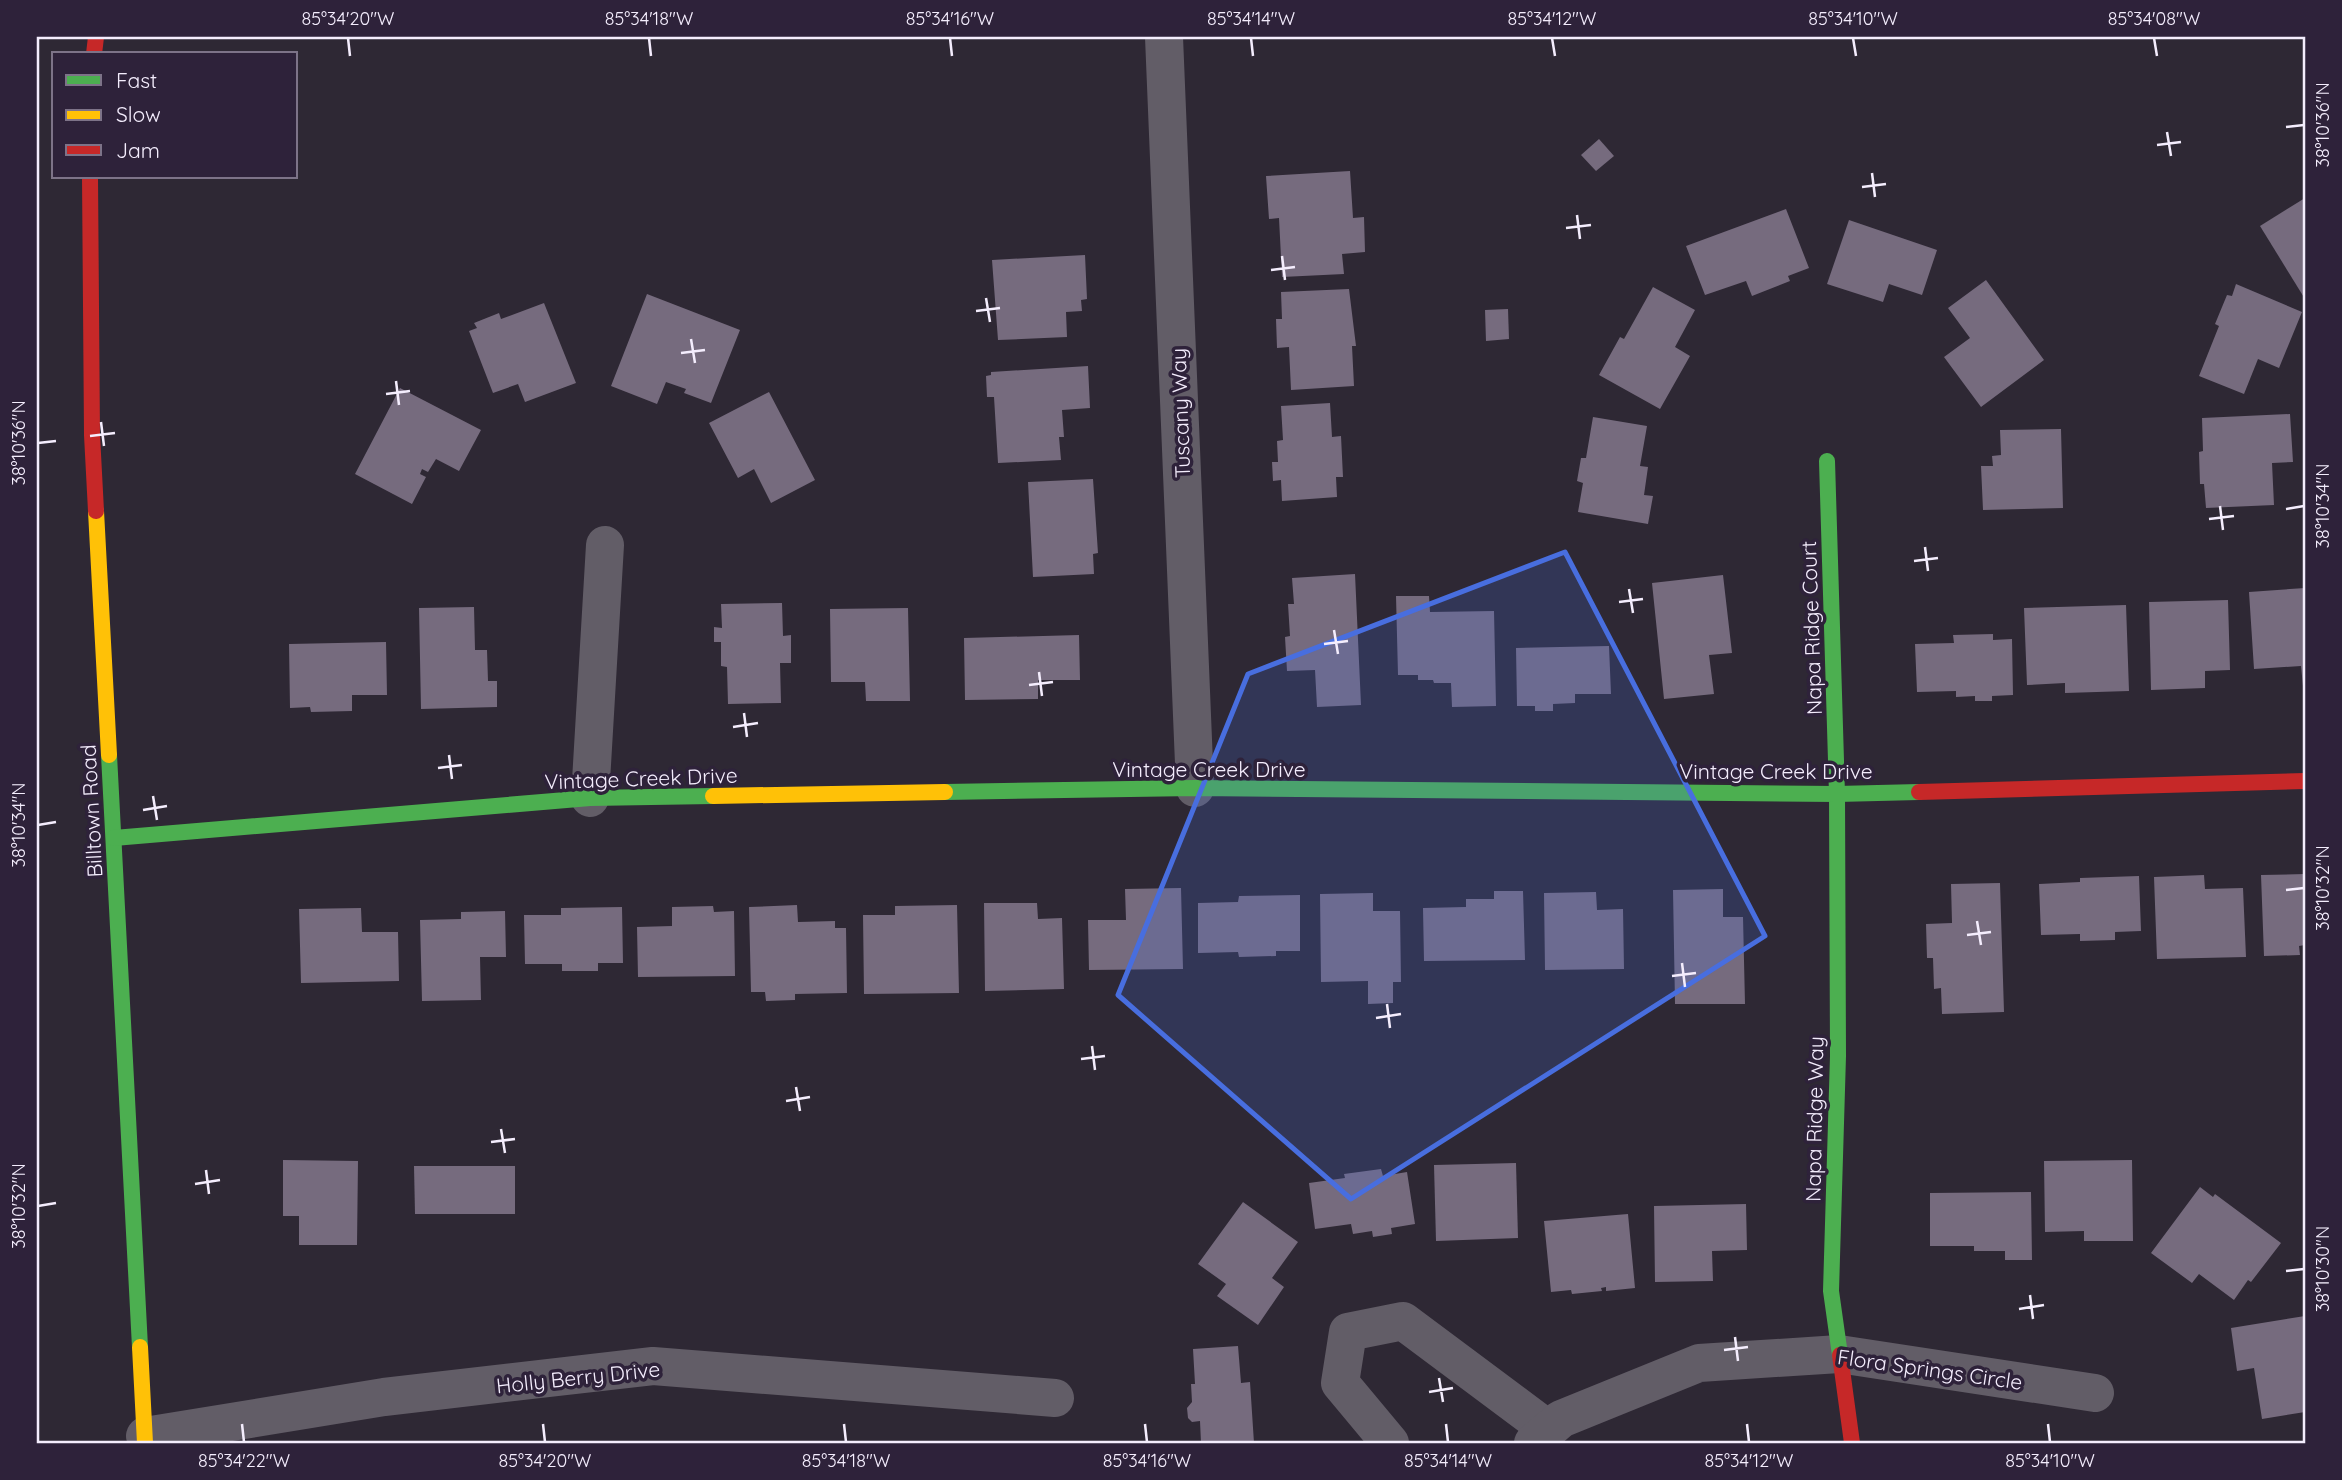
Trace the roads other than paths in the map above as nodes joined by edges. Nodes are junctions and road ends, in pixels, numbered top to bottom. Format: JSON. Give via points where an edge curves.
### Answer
{"nodes":[{"id":1,"x":1164,"y":37,"type":"edge"},
{"id":2,"x":90,"y":178,"type":"edge"},
{"id":3,"x":1827,"y":461,"type":"dead end"},
{"id":4,"x":605,"y":545,"type":"dead end"},
{"id":5,"x":2305,"y":781,"type":"edge"},
{"id":6,"x":1195,"y":788,"type":"junction"},
{"id":7,"x":1836,"y":794,"type":"junction"},
{"id":8,"x":590,"y":798,"type":"junction"},
{"id":9,"x":114,"y":838,"type":"junction"},
{"id":10,"x":1839,"y":1354,"type":"junction"},
{"id":11,"x":2095,"y":1393,"type":"dead end"},
{"id":12,"x":1055,"y":1398,"type":"dead end"},
{"id":13,"x":1541,"y":1437,"type":"edge"},
{"id":14,"x":145,"y":1440,"type":"edge"},
{"id":15,"x":1391,"y":1443,"type":"edge"},
{"id":16,"x":1852,"y":1443,"type":"edge"}],
"edges":[{"from":1,"to":6,"type":"street","name":"Tuscany Way"},
{"from":2,"to":9,"type":"street","name":"Billtown Road","via":[[92,435]]},
{"from":3,"to":7,"type":"street","name":"Napa Ridge Court"},
{"from":4,"to":8,"type":"street"},
{"from":5,"to":7,"type":"street","name":"Vintage Creek Drive"},
{"from":6,"to":7,"type":"street","name":"Vintage Creek Drive"},
{"from":6,"to":8,"type":"street","name":"Vintage Creek Drive"},
{"from":7,"to":10,"type":"street","name":"Napa Ridge Way","via":[[1838,1056],[1830,1291]]},
{"from":8,"to":9,"type":"street","name":"Vintage Creek Drive"},
{"from":9,"to":14,"type":"street","name":"Billtown Road"},
{"from":10,"to":11,"type":"street","name":"Flora Springs Circle"},
{"from":10,"to":13,"type":"street","name":"Flora Springs Circle","via":[[1699,1363],[1561,1419]]},
{"from":10,"to":16,"type":"street","name":"Napa Ridge Way"},
{"from":12,"to":14,"type":"street","name":"Holly Berry Drive","via":[[653,1366],[384,1397]]},
{"from":13,"to":15,"type":"street","via":[[1403,1321],[1348,1332],[1340,1383]]}]}
